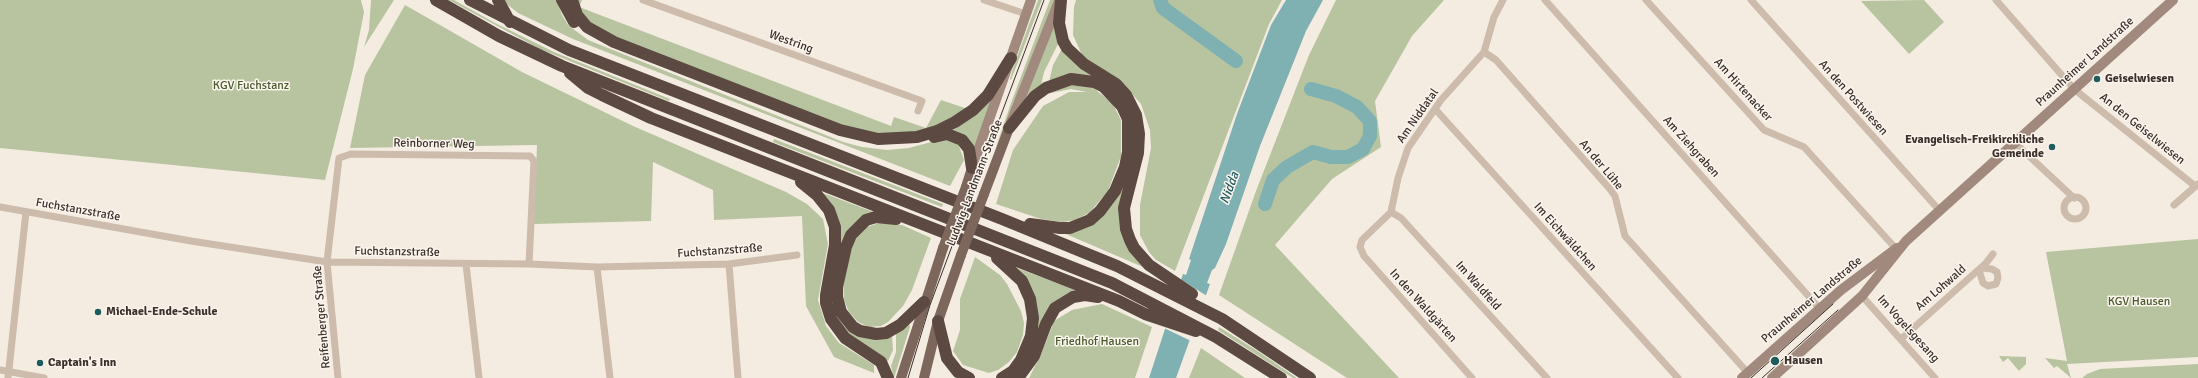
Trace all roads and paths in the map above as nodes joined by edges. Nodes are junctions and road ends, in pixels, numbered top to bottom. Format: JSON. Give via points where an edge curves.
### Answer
{"nodes":[{"id":1,"x":436,"y":0,"type":"edge"},
{"id":2,"x":470,"y":0,"type":"edge"},
{"id":3,"x":498,"y":0,"type":"edge"},
{"id":4,"x":562,"y":0,"type":"edge"},
{"id":5,"x":572,"y":0,"type":"edge"},
{"id":6,"x":644,"y":0,"type":"edge"},
{"id":7,"x":984,"y":0,"type":"edge"},
{"id":8,"x":1032,"y":0,"type":"edge"},
{"id":9,"x":1060,"y":0,"type":"edge"},
{"id":10,"x":1503,"y":0,"type":"edge"},
{"id":11,"x":1545,"y":0,"type":"edge"},
{"id":12,"x":1646,"y":0,"type":"edge"},
{"id":13,"x":1751,"y":0,"type":"edge"},
{"id":14,"x":1996,"y":0,"type":"edge"},
{"id":15,"x":2173,"y":0,"type":"edge"},
{"id":16,"x":1026,"y":14,"type":"junction"},
{"id":17,"x":510,"y":22,"type":"junction"},
{"id":18,"x":1484,"y":52,"type":"junction"},
{"id":19,"x":1011,"y":58,"type":"junction"},
{"id":20,"x":562,"y":66,"type":"junction"},
{"id":21,"x":2074,"y":89,"type":"junction"},
{"id":22,"x":1436,"y":110,"type":"junction"},
{"id":23,"x":918,"y":111,"type":"dead end"},
{"id":24,"x":1009,"y":128,"type":"junction"},
{"id":25,"x":2015,"y":143,"type":"junction"},
{"id":26,"x":339,"y":158,"type":"joint"},
{"id":27,"x":972,"y":168,"type":"junction"},
{"id":28,"x":788,"y":173,"type":"junction"},
{"id":29,"x":2196,"y":185,"type":"edge"},
{"id":30,"x":2074,"y":198,"type":"dead end"},
{"id":31,"x":2174,"y":205,"type":"dead end"},
{"id":32,"x":0,"y":207,"type":"edge"},
{"id":33,"x":1940,"y":211,"type":"junction"},
{"id":34,"x":26,"y":212,"type":"junction"},
{"id":35,"x":1391,"y":212,"type":"junction"},
{"id":36,"x":1002,"y":219,"type":"junction"},
{"id":37,"x":920,"y":224,"type":"junction"},
{"id":38,"x":1898,"y":248,"type":"junction"},
{"id":39,"x":987,"y":250,"type":"junction"},
{"id":40,"x":1993,"y":254,"type":"dead end"},
{"id":41,"x":797,"y":255,"type":"dead end"},
{"id":42,"x":327,"y":262,"type":"junction"},
{"id":43,"x":466,"y":264,"type":"junction"},
{"id":44,"x":529,"y":264,"type":"junction"},
{"id":45,"x":729,"y":264,"type":"junction"},
{"id":46,"x":598,"y":267,"type":"junction"},
{"id":47,"x":1158,"y":279,"type":"junction"},
{"id":48,"x":1841,"y":290,"type":"junction"},
{"id":49,"x":1862,"y":296,"type":"junction"},
{"id":50,"x":1119,"y":301,"type":"junction"},
{"id":51,"x":924,"y":302,"type":"junction"},
{"id":52,"x":1820,"y":309,"type":"junction"},
{"id":53,"x":938,"y":321,"type":"junction"},
{"id":54,"x":1216,"y":336,"type":"junction"},
{"id":55,"x":1901,"y":339,"type":"junction"},
{"id":56,"x":0,"y":370,"type":"edge"},
{"id":57,"x":8,"y":375,"type":"edge"},
{"id":58,"x":1745,"y":375,"type":"edge"},
{"id":59,"x":44,"y":378,"type":"edge"},
{"id":60,"x":338,"y":378,"type":"edge"},
{"id":61,"x":479,"y":378,"type":"edge"},
{"id":62,"x":610,"y":378,"type":"edge"},
{"id":63,"x":738,"y":378,"type":"edge"},
{"id":64,"x":888,"y":378,"type":"edge"},
{"id":65,"x":901,"y":378,"type":"edge"},
{"id":66,"x":924,"y":378,"type":"edge"},
{"id":67,"x":969,"y":378,"type":"edge"},
{"id":68,"x":1002,"y":378,"type":"edge"},
{"id":69,"x":1018,"y":378,"type":"edge"},
{"id":70,"x":1281,"y":378,"type":"edge"},
{"id":71,"x":1310,"y":378,"type":"edge"},
{"id":72,"x":1472,"y":378,"type":"edge"},
{"id":73,"x":1547,"y":378,"type":"edge"},
{"id":74,"x":1678,"y":378,"type":"edge"},
{"id":75,"x":1772,"y":378,"type":"edge"},
{"id":76,"x":1935,"y":378,"type":"edge"}],
"edges":[{"from":1,"to":20,"type":"highway","via":[[499,36]]},
{"from":2,"to":17,"type":"highway"},
{"from":3,"to":17,"type":"highway"},
{"from":4,"to":27,"type":"highway","via":[[577,26],[590,36],[612,46],[838,134],[864,141],[891,144],[953,135],[962,140],[969,149]]},
{"from":5,"to":19,"type":"highway","via":[[577,15],[586,27],[614,42],[840,130],[878,140],[917,137],[955,122],[973,110],[988,95]]},
{"from":6,"to":23,"type":"street","name":"Westring","via":[[922,101]]},
{"from":7,"to":16,"type":"street"},
{"from":8,"to":16,"type":"main road","name":"Ludwig-Landmann-Straße"},
{"from":9,"to":24,"type":"main road","name":"Ludwig-Landmann-Straße"},
{"from":9,"to":47,"type":"highway","via":[[1059,23],[1063,41],[1084,64],[1122,90],[1136,115],[1138,153],[1125,199],[1124,219],[1134,248]]},
{"from":10,"to":18,"type":"street","name":"Am Niddatal","via":[[1494,17]]},
{"from":11,"to":52,"type":"street","name":"Am Ziehgraben"},
{"from":12,"to":38,"type":"street","name":"Am Hirtenacker","via":[[1764,130],[1804,147]]},
{"from":13,"to":33,"type":"street","name":"An den Postwiesen"},
{"from":14,"to":21,"type":"street","name":"An den Geiselwiesen"},
{"from":15,"to":21,"type":"main road","name":"Praunheimer Landstraße"},
{"from":16,"to":19,"type":"main road","name":"Ludwig-Landmann-Straße"},
{"from":17,"to":36,"type":"highway","via":[[569,50]]},
{"from":18,"to":22,"type":"street","name":"Am Niddatal","via":[[1452,87]]},
{"from":18,"to":58,"type":"street","name":"An der Lühe","via":[[1496,60],[1609,188],[1615,196],[1625,236]]},
{"from":19,"to":27,"type":"main road","name":"Ludwig-Landmann-Straße"},
{"from":20,"to":28,"type":"highway","via":[[588,88],[602,95],[651,118]]},
{"from":20,"to":54,"type":"highway","via":[[1070,265],[1150,301]]},
{"from":21,"to":25,"type":"main road","name":"Praunheimer Landstraße"},
{"from":21,"to":29,"type":"street","name":"An den Geiselwiesen"},
{"from":22,"to":35,"type":"street","name":"Am Niddatal","via":[[1408,148]]},
{"from":22,"to":74,"type":"street","name":"Im Eichwäldchen"},
{"from":24,"to":36,"type":"highway","via":[[1035,96],[1046,88],[1061,81],[1082,79],[1104,87],[1122,106],[1128,119],[1128,152],[1125,167],[1114,191],[1090,220],[1080,225],[1060,228]]},
{"from":24,"to":53,"type":"main road","name":"Ludwig-Landmann-Straße","bridge":true},
{"from":25,"to":30,"type":"street"},
{"from":25,"to":33,"type":"main road","name":"Praunheimer Landstraße"},
{"from":26,"to":42,"type":"street","name":"Reifenberger Straße"},
{"from":26,"to":44,"type":"street","name":"Reinborner Weg","via":[[351,154],[530,156],[534,161]]},
{"from":27,"to":51,"type":"main road","name":"Ludwig-Landmann-Straße","bridge":true},
{"from":28,"to":37,"type":"highway"},
{"from":28,"to":64,"type":"highway","via":[[817,195],[829,210],[835,227],[835,245],[826,294],[831,319],[845,338],[881,362]]},
{"from":29,"to":31,"type":"street"},
{"from":32,"to":34,"type":"street","name":"Fuchstanzstraße"},
{"from":33,"to":38,"type":"main road","name":"Praunheimer Landstraße"},
{"from":34,"to":42,"type":"street","name":"Fuchstanzstraße"},
{"from":34,"to":57,"type":"street"},
{"from":35,"to":72,"type":"street","name":"In den Waldgärten","via":[[1362,240],[1360,247],[1364,256]]},
{"from":35,"to":73,"type":"street","name":"Im Waldfeld","via":[[1401,218]]},
{"from":36,"to":47,"type":"highway"},
{"from":37,"to":39,"type":"highway"},
{"from":37,"to":51,"type":"highway","via":[[876,217],[866,220],[858,227],[850,235],[846,247],[837,297],[841,312],[853,327],[876,334],[894,330]]},
{"from":38,"to":48,"type":"main road","name":"Praunheimer Landstraße"},
{"from":38,"to":49,"type":"main road","name":"Praunheimer Landstraße"},
{"from":39,"to":50,"type":"highway"},
{"from":39,"to":68,"type":"highway","via":[[1022,281],[1033,309],[1032,328],[1025,352],[1017,366]]},
{"from":40,"to":55,"type":"street","name":"Am Lohwald","via":[[1980,269]]},
{"from":41,"to":45,"type":"street","name":"Fuchstanzstraße"},
{"from":42,"to":43,"type":"street","name":"Fuchstanzstraße"},
{"from":42,"to":60,"type":"street","name":"Reifenberger Straße"},
{"from":43,"to":44,"type":"street","name":"Fuchstanzstraße"},
{"from":43,"to":61,"type":"street"},
{"from":44,"to":46,"type":"street","name":"Fuchstanzstraße"},
{"from":45,"to":46,"type":"street","name":"Fuchstanzstraße"},
{"from":45,"to":63,"type":"street"},
{"from":46,"to":62,"type":"street"},
{"from":47,"to":71,"type":"highway","via":[[1202,299],[1222,319]]},
{"from":48,"to":49,"type":"main road","via":[[1848,289]]},
{"from":48,"to":52,"type":"main road","name":"Praunheimer Landstraße"},
{"from":49,"to":55,"type":"street","name":"Im Vogelsgesang"},
{"from":49,"to":75,"type":"main road","name":"Praunheimer Landstraße"},
{"from":50,"to":54,"type":"highway","via":[[1145,314]]},
{"from":50,"to":69,"type":"highway","via":[[1085,295],[1073,297],[1060,304],[1049,318],[1034,356]]},
{"from":51,"to":65,"type":"main road","name":"Ludwig-Landmann-Straße"},
{"from":52,"to":58,"type":"main road","name":"Praunheimer Landstraße"},
{"from":53,"to":66,"type":"main road","name":"Ludwig-Landmann-Straße"},
{"from":53,"to":67,"type":"highway","via":[[947,358],[958,372]]},
{"from":54,"to":70,"type":"highway"},
{"from":55,"to":76,"type":"street","name":"Im Vogelsgesang"},
{"from":56,"to":57,"type":"street"},
{"from":57,"to":59,"type":"street"}]}
